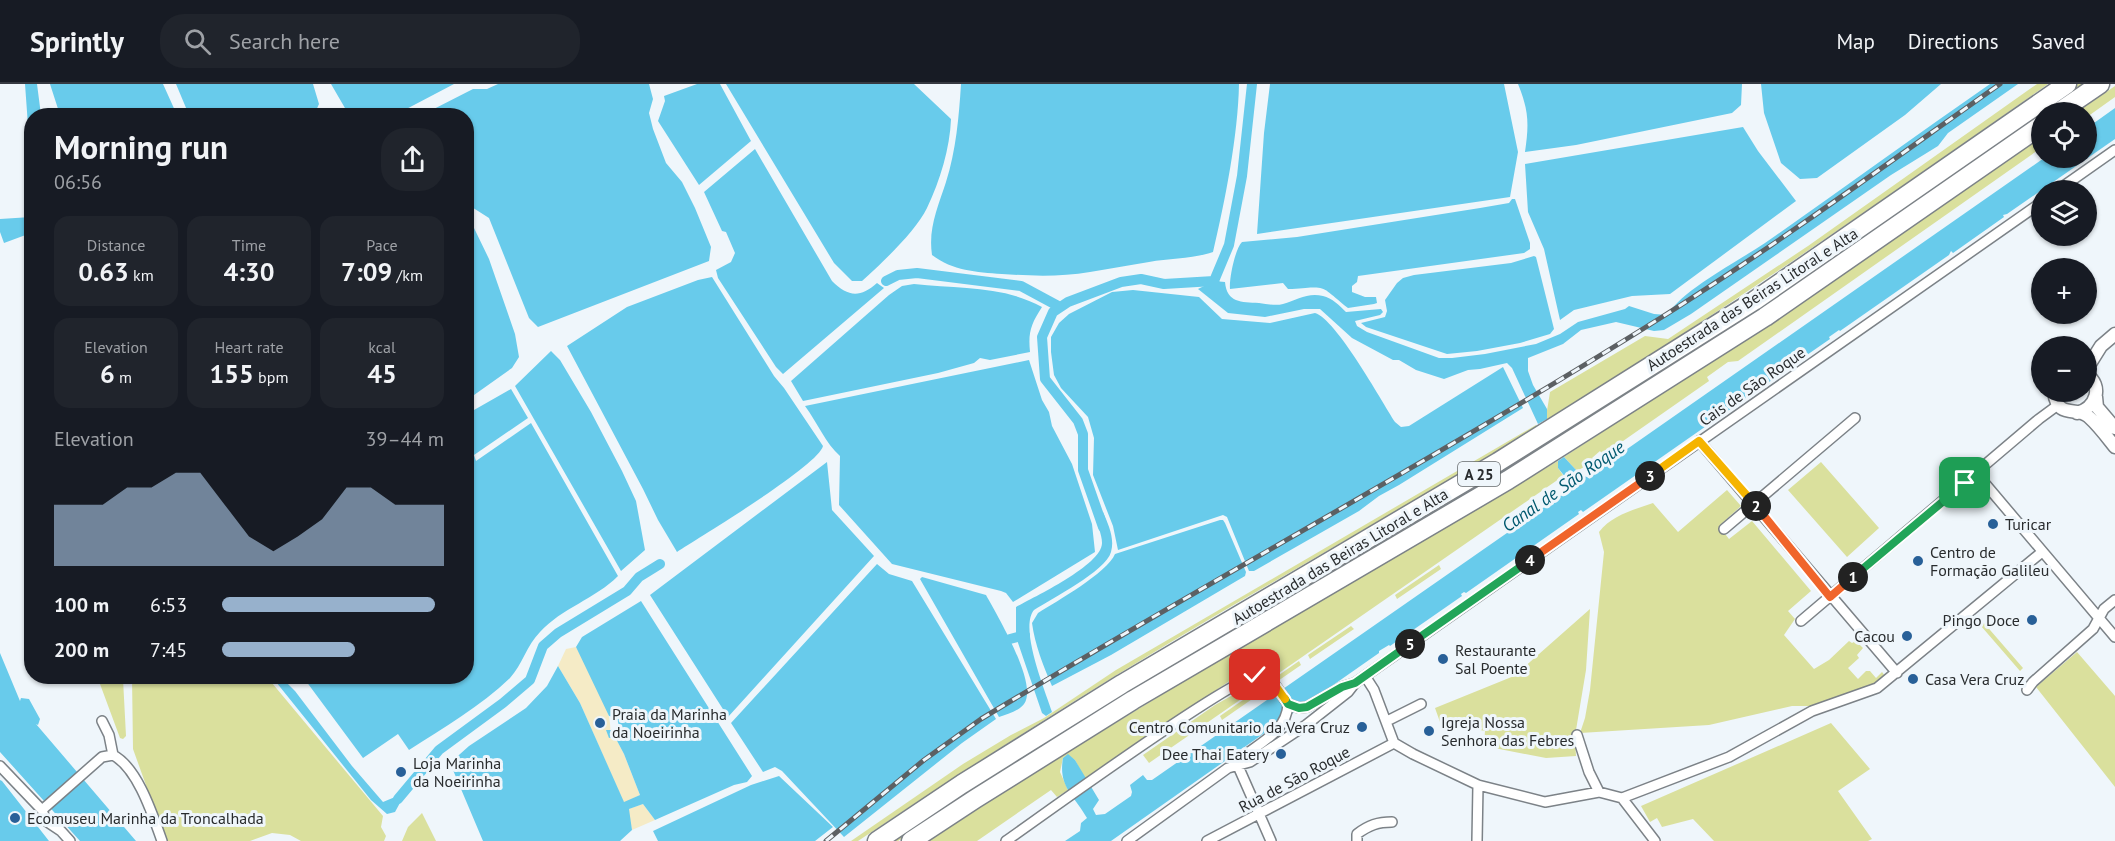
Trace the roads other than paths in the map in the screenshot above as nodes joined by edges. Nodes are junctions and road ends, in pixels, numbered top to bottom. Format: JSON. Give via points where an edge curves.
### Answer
{"nodes":[{"id":1,"x":2067,"y":84,"type":"edge"},
{"id":2,"x":2100,"y":84,"type":"edge"},
{"id":3,"x":2074,"y":102,"type":"edge"},
{"id":4,"x":2031,"y":133,"type":"edge"},
{"id":5,"x":2115,"y":150,"type":"edge"},
{"id":6,"x":2072,"y":180,"type":"edge"},
{"id":7,"x":2031,"y":210,"type":"edge"},
{"id":8,"x":2115,"y":334,"type":"edge"},
{"id":9,"x":2097,"y":353,"type":"edge"},
{"id":10,"x":2057,"y":402,"type":"edge"},
{"id":11,"x":2093,"y":402,"type":"edge"},
{"id":12,"x":2096,"y":402,"type":"edge"},
{"id":13,"x":2058,"y":405,"type":"junction"},
{"id":14,"x":2077,"y":413,"type":"junction"},
{"id":15,"x":1855,"y":418,"type":"dead end"},
{"id":16,"x":2115,"y":428,"type":"edge"},
{"id":17,"x":1699,"y":441,"type":"junction"},
{"id":18,"x":2115,"y":447,"type":"edge"},
{"id":19,"x":1976,"y":473,"type":"junction"},
{"id":20,"x":1754,"y":504,"type":"junction"},
{"id":21,"x":1724,"y":529,"type":"dead end"},
{"id":22,"x":2042,"y":552,"type":"junction"},
{"id":23,"x":1830,"y":597,"type":"junction"},
{"id":24,"x":2115,"y":600,"type":"edge"},
{"id":25,"x":2099,"y":618,"type":"junction"},
{"id":26,"x":1801,"y":621,"type":"dead end"},
{"id":27,"x":2115,"y":637,"type":"edge"},
{"id":28,"x":1897,"y":673,"type":"junction"},
{"id":29,"x":1365,"y":676,"type":"junction"},
{"id":30,"x":1355,"y":683,"type":"junction"},
{"id":31,"x":2028,"y":690,"type":"dead end"},
{"id":32,"x":1288,"y":704,"type":"junction"},
{"id":33,"x":1421,"y":704,"type":"dead end"},
{"id":34,"x":102,"y":721,"type":"dead end"},
{"id":35,"x":1387,"y":721,"type":"junction"},
{"id":36,"x":1577,"y":735,"type":"dead end"},
{"id":37,"x":1394,"y":743,"type":"junction"},
{"id":38,"x":113,"y":755,"type":"junction"},
{"id":39,"x":0,"y":766,"type":"edge"},
{"id":40,"x":1238,"y":766,"type":"junction"},
{"id":41,"x":1478,"y":785,"type":"junction"},
{"id":42,"x":1599,"y":792,"type":"junction"},
{"id":43,"x":1622,"y":798,"type":"junction"},
{"id":44,"x":44,"y":808,"type":"junction"},
{"id":45,"x":1259,"y":814,"type":"junction"},
{"id":46,"x":1392,"y":822,"type":"dead end"},
{"id":47,"x":70,"y":841,"type":"edge"},
{"id":48,"x":162,"y":841,"type":"edge"},
{"id":49,"x":877,"y":841,"type":"edge"},
{"id":50,"x":911,"y":841,"type":"edge"},
{"id":51,"x":1006,"y":841,"type":"edge"},
{"id":52,"x":1127,"y":841,"type":"edge"},
{"id":53,"x":1207,"y":841,"type":"edge"},
{"id":54,"x":1271,"y":841,"type":"edge"},
{"id":55,"x":1357,"y":841,"type":"edge"},
{"id":56,"x":1477,"y":841,"type":"edge"},
{"id":57,"x":1655,"y":841,"type":"edge"}],
"edges":[{"from":1,"to":49,"type":"highway","name":"Autoestrada das Beiras Litoral e Alta","number":"A 25","via":[[1744,307],[1498,462],[1122,684]]},
{"from":2,"to":3,"type":"highway"},
{"from":4,"to":50,"type":"highway","name":"Autoestrada das Beiras Litoral e Alta","number":"A 25","via":[[1765,317],[1508,480],[1133,700]]},
{"from":5,"to":6,"type":"street"},
{"from":7,"to":17,"type":"street","name":"Cais de São Roque"},
{"from":8,"to":9,"type":"street"},
{"from":10,"to":13,"type":"street"},
{"from":11,"to":14,"type":"street"},
{"from":12,"to":16,"type":"street"},
{"from":13,"to":14,"type":"street"},
{"from":13,"to":19,"type":"street"},
{"from":14,"to":18,"type":"street","via":[[2087,415]]},
{"from":15,"to":20,"type":"street"},
{"from":17,"to":20,"type":"street"},
{"from":17,"to":29,"type":"street","name":"Cais de São Roque"},
{"from":19,"to":22,"type":"street"},
{"from":19,"to":23,"type":"street"},
{"from":20,"to":21,"type":"street"},
{"from":20,"to":23,"type":"street"},
{"from":22,"to":25,"type":"street"},
{"from":22,"to":28,"type":"street"},
{"from":23,"to":26,"type":"street"},
{"from":23,"to":28,"type":"street"},
{"from":24,"to":25,"type":"street"},
{"from":25,"to":27,"type":"street"},
{"from":25,"to":31,"type":"street"},
{"from":28,"to":43,"type":"street","via":[[1877,688],[1812,711],[1729,757]]},
{"from":29,"to":30,"type":"street","name":"Cais de São Roque"},
{"from":29,"to":35,"type":"street"},
{"from":30,"to":32,"type":"street","via":[[1307,707]]},
{"from":30,"to":40,"type":"street","name":"Cais de São Roque","via":[[1306,725]]},
{"from":32,"to":40,"type":"street","via":[[1282,726],[1241,758]]},
{"from":32,"to":51,"type":"street","via":[[1265,675],[1250,676]]},
{"from":33,"to":35,"type":"street"},
{"from":34,"to":38,"type":"street"},
{"from":35,"to":37,"type":"street"},
{"from":36,"to":42,"type":"street"},
{"from":37,"to":41,"type":"street"},
{"from":37,"to":45,"type":"street","name":"Rua de São Roque"},
{"from":38,"to":44,"type":"street","via":[[102,757]]},
{"from":38,"to":48,"type":"street","via":[[130,770]]},
{"from":39,"to":44,"type":"street"},
{"from":40,"to":45,"type":"street"},
{"from":40,"to":52,"type":"street","name":"Cais de São Roque","via":[[1211,779]]},
{"from":41,"to":42,"type":"street","via":[[1545,802]]},
{"from":41,"to":56,"type":"street"},
{"from":42,"to":43,"type":"street"},
{"from":43,"to":57,"type":"street"},
{"from":44,"to":47,"type":"street","via":[[46,821]]},
{"from":45,"to":53,"type":"street","name":"Rua de São Roque"},
{"from":45,"to":54,"type":"street"},
{"from":46,"to":55,"type":"street","via":[[1377,822],[1364,829],[1357,834]]}]}
